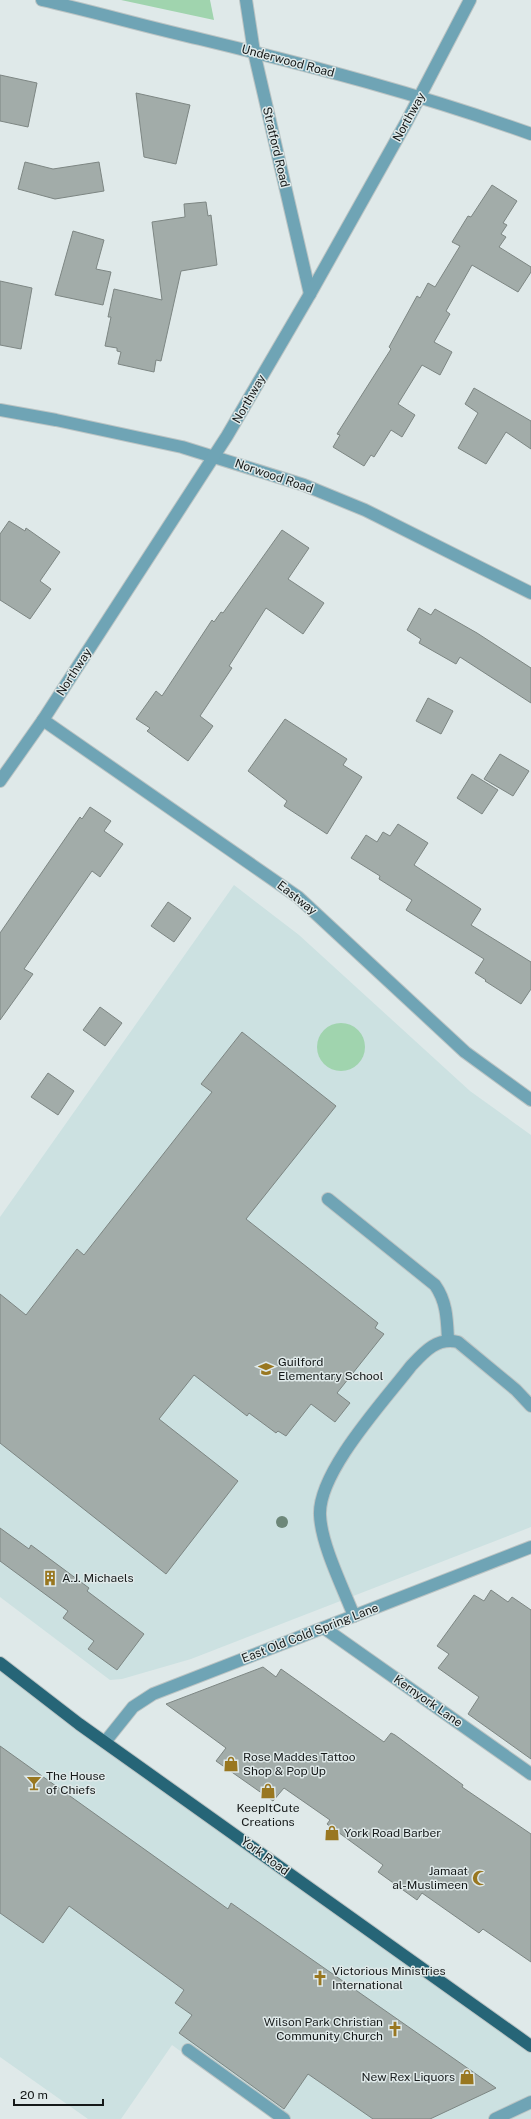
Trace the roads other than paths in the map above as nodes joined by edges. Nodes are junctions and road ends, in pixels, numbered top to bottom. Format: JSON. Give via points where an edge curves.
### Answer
{"nodes":[{"id":1,"x":42,"y":0,"type":"edge"},
{"id":2,"x":246,"y":0,"type":"edge"},
{"id":3,"x":470,"y":0,"type":"edge"},
{"id":4,"x":254,"y":52,"type":"junction"},
{"id":5,"x":420,"y":97,"type":"junction"},
{"id":6,"x":531,"y":134,"type":"edge"},
{"id":7,"x":310,"y":294,"type":"junction"},
{"id":8,"x":0,"y":410,"type":"edge"},
{"id":9,"x":214,"y":456,"type":"junction"},
{"id":10,"x":531,"y":593,"type":"edge"},
{"id":11,"x":43,"y":720,"type":"junction"},
{"id":12,"x":0,"y":781,"type":"edge"},
{"id":13,"x":531,"y":1100,"type":"edge"},
{"id":14,"x":328,"y":1199,"type":"dead end"},
{"id":15,"x":448,"y":1340,"type":"junction"},
{"id":16,"x":531,"y":1406,"type":"edge"},
{"id":17,"x":531,"y":1547,"type":"edge"},
{"id":18,"x":354,"y":1616,"type":"junction"},
{"id":19,"x":324,"y":1628,"type":"junction"},
{"id":20,"x":0,"y":1663,"type":"edge"},
{"id":21,"x":105,"y":1742,"type":"junction"},
{"id":22,"x":531,"y":1774,"type":"edge"},
{"id":23,"x":531,"y":2046,"type":"edge"},
{"id":24,"x":188,"y":2050,"type":"dead end"},
{"id":25,"x":531,"y":2102,"type":"edge"},
{"id":26,"x":284,"y":2119,"type":"edge"},
{"id":27,"x":495,"y":2119,"type":"edge"}],
"edges":[{"from":1,"to":4,"type":"street","name":"Underwood Road"},
{"from":2,"to":4,"type":"street","name":"Stratford Road"},
{"from":3,"to":5,"type":"street","name":"Northway"},
{"from":4,"to":5,"type":"street","name":"Underwood Road"},
{"from":4,"to":7,"type":"street","name":"Stratford Road"},
{"from":5,"to":6,"type":"street","name":"Underwood Road"},
{"from":5,"to":7,"type":"street","name":"Northway"},
{"from":7,"to":9,"type":"street","name":"Northway"},
{"from":8,"to":9,"type":"street","name":"Norwood Road","via":[[182,447]]},
{"from":9,"to":10,"type":"street","name":"Norwood Road","via":[[304,485],[365,510]]},
{"from":9,"to":11,"type":"street","name":"Northway"},
{"from":11,"to":12,"type":"street","name":"Northway"},
{"from":11,"to":13,"type":"street","name":"Eastway","via":[[298,897],[465,1052]]},
{"from":14,"to":15,"type":"street","via":[[435,1285],[442,1294],[445,1306]]},
{"from":15,"to":16,"type":"street","via":[[458,1342],[466,1348]]},
{"from":15,"to":18,"type":"street","via":[[437,1343],[424,1352],[411,1366],[340,1458],[328,1478],[322,1495],[320,1515],[325,1538]]},
{"from":17,"to":18,"type":"street","name":"East Old Cold Spring Lane"},
{"from":18,"to":19,"type":"street","name":"East Old Cold Spring Lane"},
{"from":19,"to":21,"type":"street","name":"East Old Cold Spring Lane","via":[[153,1694],[133,1707]]},
{"from":19,"to":22,"type":"street","name":"Kernyork Lane"},
{"from":20,"to":21,"type":"main road","name":"York Road"},
{"from":21,"to":23,"type":"main road","name":"York Road"},
{"from":24,"to":26,"type":"street"},
{"from":25,"to":27,"type":"street"}]}
